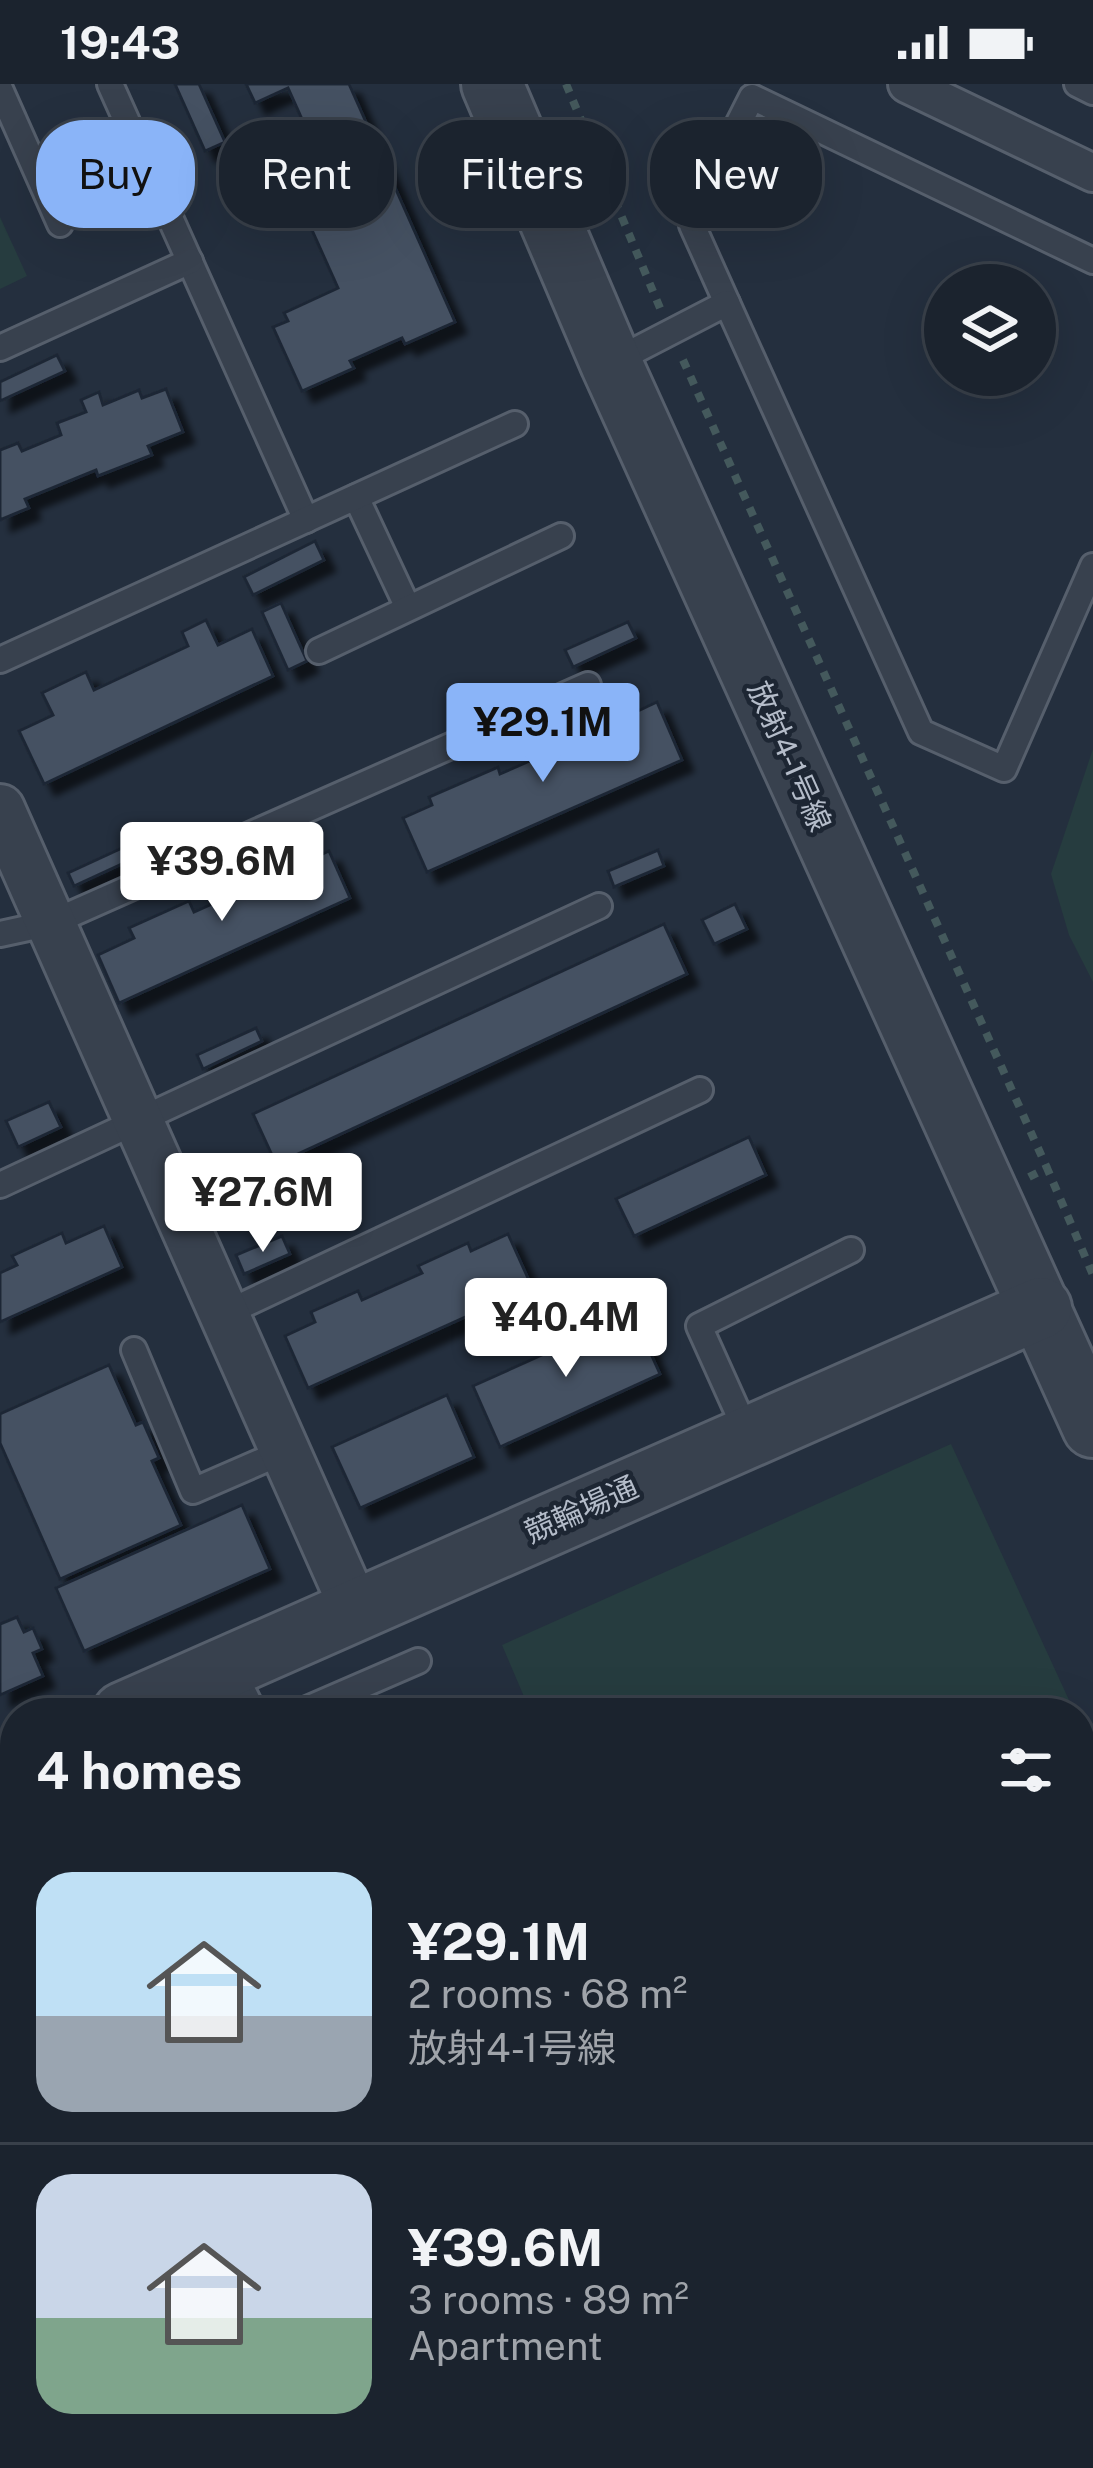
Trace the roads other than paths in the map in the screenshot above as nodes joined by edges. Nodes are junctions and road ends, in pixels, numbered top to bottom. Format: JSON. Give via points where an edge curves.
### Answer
{"nodes":[{"id":1,"x":110,"y":84,"type":"edge"},
{"id":2,"x":492,"y":84,"type":"edge"},
{"id":3,"x":907,"y":84,"type":"edge"},
{"id":4,"x":1077,"y":84,"type":"edge"},
{"id":5,"x":0,"y":89,"type":"edge"},
{"id":6,"x":1093,"y":92,"type":"edge"},
{"id":7,"x":36,"y":170,"type":"edge"},
{"id":8,"x":1093,"y":173,"type":"edge"},
{"id":9,"x":190,"y":261,"type":"junction"},
{"id":10,"x":1093,"y":261,"type":"edge"},
{"id":11,"x":727,"y":304,"type":"junction"},
{"id":12,"x":0,"y":348,"type":"edge"},
{"id":13,"x":611,"y":363,"type":"junction"},
{"id":14,"x":515,"y":424,"type":"dead end"},
{"id":15,"x":356,"y":497,"type":"junction"},
{"id":16,"x":307,"y":520,"type":"junction"},
{"id":17,"x":561,"y":536,"type":"dead end"},
{"id":18,"x":1093,"y":566,"type":"edge"},
{"id":19,"x":408,"y":608,"type":"junction"},
{"id":20,"x":319,"y":651,"type":"dead end"},
{"id":21,"x":0,"y":660,"type":"edge"},
{"id":22,"x":588,"y":685,"type":"dead end"},
{"id":23,"x":0,"y":809,"type":"edge"},
{"id":24,"x":599,"y":906,"type":"dead end"},
{"id":25,"x":51,"y":923,"type":"junction"},
{"id":26,"x":0,"y":934,"type":"edge"},
{"id":27,"x":700,"y":1090,"type":"dead end"},
{"id":28,"x":139,"y":1121,"type":"junction"},
{"id":29,"x":0,"y":1185,"type":"edge"},
{"id":30,"x":851,"y":1250,"type":"dead end"},
{"id":31,"x":1040,"y":1308,"type":"junction"},
{"id":32,"x":224,"y":1314,"type":"junction"},
{"id":33,"x":134,"y":1350,"type":"dead end"},
{"id":34,"x":1093,"y":1426,"type":"edge"},
{"id":35,"x":748,"y":1436,"type":"junction"},
{"id":36,"x":285,"y":1451,"type":"junction"},
{"id":37,"x":355,"y":1609,"type":"junction"},
{"id":38,"x":418,"y":1661,"type":"dead end"},
{"id":39,"x":242,"y":1689,"type":"edge"},
{"id":40,"x":197,"y":1698,"type":"edge"},
{"id":41,"x":333,"y":1698,"type":"edge"}],
"edges":[{"from":1,"to":9,"type":"lane"},
{"from":2,"to":13,"type":"street","name":"放射4-1号線"},
{"from":3,"to":8,"type":"street"},
{"from":4,"to":6,"type":"lane"},
{"from":5,"to":7,"type":"lane"},
{"from":9,"to":12,"type":"lane"},
{"from":9,"to":16,"type":"lane"},
{"from":10,"to":11,"type":"lane","via":[[752,98],[692,225]]},
{"from":11,"to":13,"type":"lane"},
{"from":11,"to":18,"type":"lane","via":[[921,732],[1004,769]]},
{"from":13,"to":31,"type":"street","name":"放射4-1号線"},
{"from":14,"to":15,"type":"lane"},
{"from":15,"to":16,"type":"lane"},
{"from":15,"to":19,"type":"lane"},
{"from":16,"to":21,"type":"lane"},
{"from":17,"to":19,"type":"lane"},
{"from":19,"to":20,"type":"lane"},
{"from":22,"to":25,"type":"lane"},
{"from":23,"to":25,"type":"street"},
{"from":24,"to":28,"type":"lane"},
{"from":25,"to":26,"type":"lane"},
{"from":25,"to":28,"type":"street"},
{"from":27,"to":32,"type":"lane"},
{"from":28,"to":29,"type":"lane"},
{"from":28,"to":32,"type":"street"},
{"from":30,"to":35,"type":"lane","via":[[699,1326]]},
{"from":31,"to":34,"type":"street","name":"放射4-1号線"},
{"from":31,"to":35,"type":"street","name":"競輪場通"},
{"from":32,"to":36,"type":"street"},
{"from":33,"to":36,"type":"lane","via":[[193,1491]]},
{"from":35,"to":37,"type":"street","name":"競輪場通"},
{"from":36,"to":37,"type":"street"},
{"from":37,"to":39,"type":"street","name":"競輪場通"},
{"from":38,"to":41,"type":"lane"},
{"from":39,"to":40,"type":"street","name":"競輪場通"}]}
